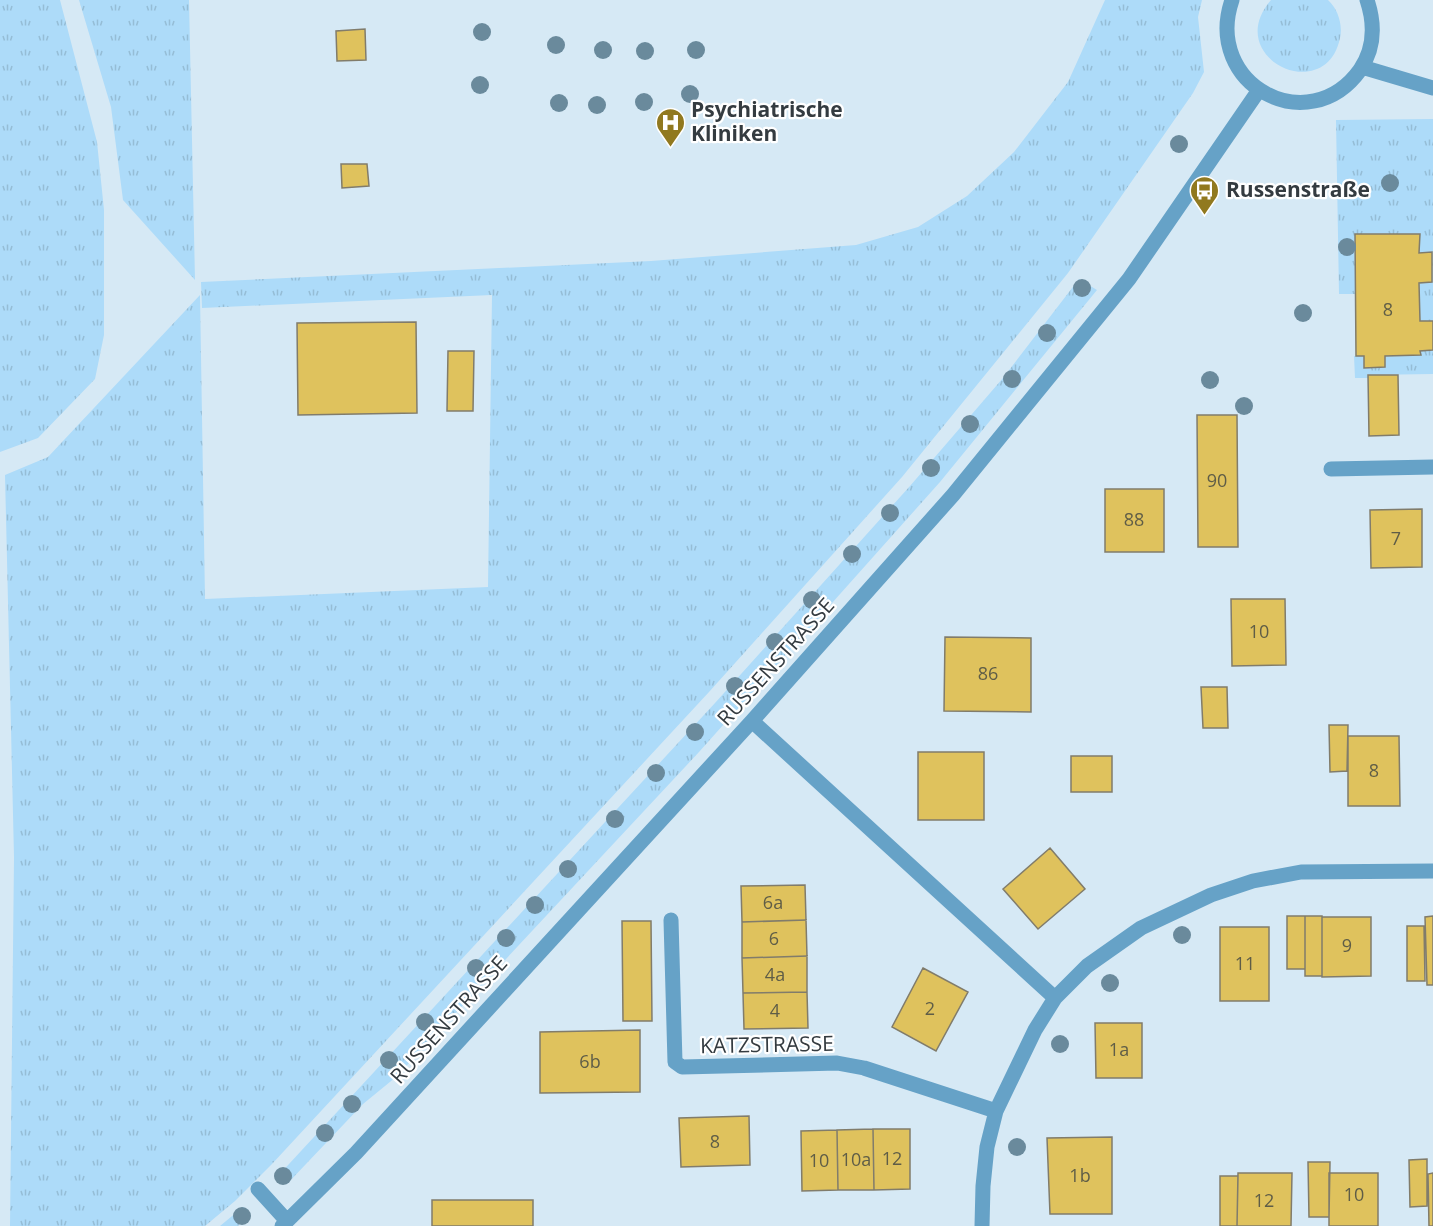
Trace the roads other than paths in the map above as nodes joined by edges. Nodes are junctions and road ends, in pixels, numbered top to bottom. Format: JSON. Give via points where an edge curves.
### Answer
{"nodes":[{"id":1,"x":1232,"y":0,"type":"edge"},
{"id":2,"x":1367,"y":0,"type":"edge"},
{"id":3,"x":1362,"y":67,"type":"junction"},
{"id":4,"x":1433,"y":88,"type":"edge"},
{"id":5,"x":1259,"y":90,"type":"junction"},
{"id":6,"x":1433,"y":467,"type":"edge"},
{"id":7,"x":1331,"y":469,"type":"dead end"},
{"id":8,"x":752,"y":721,"type":"junction"},
{"id":9,"x":1433,"y":871,"type":"edge"},
{"id":10,"x":671,"y":920,"type":"dead end"},
{"id":11,"x":1055,"y":998,"type":"junction"},
{"id":12,"x":996,"y":1111,"type":"junction"},
{"id":13,"x":258,"y":1189,"type":"dead end"},
{"id":14,"x":285,"y":1224,"type":"edge"},
{"id":15,"x":982,"y":1226,"type":"edge"}],
"edges":[{"from":1,"to":5,"type":"street","via":[[1226,30],[1229,48],[1245,79]]},
{"from":2,"to":3,"type":"street","via":[[1372,41]]},
{"from":3,"to":4,"type":"street"},
{"from":3,"to":5,"type":"street","via":[[1343,87],[1319,100],[1288,101]]},
{"from":5,"to":8,"type":"street","name":"RUSSENSTRASSE","via":[[1129,279],[953,495]]},
{"from":6,"to":7,"type":"street"},
{"from":8,"to":11,"type":"street"},
{"from":8,"to":14,"type":"street","name":"RUSSENSTRASSE","via":[[356,1153]]},
{"from":9,"to":11,"type":"street","via":[[1300,872],[1253,881],[1211,895],[1141,928],[1087,966]]},
{"from":10,"to":12,"type":"street","name":"KATZSTRASSE","via":[[675,1062],[682,1067],[837,1063],[864,1068]]},
{"from":11,"to":12,"type":"street"},
{"from":12,"to":15,"type":"street","via":[[982,1186]]},
{"from":13,"to":14,"type":"street"}]}
